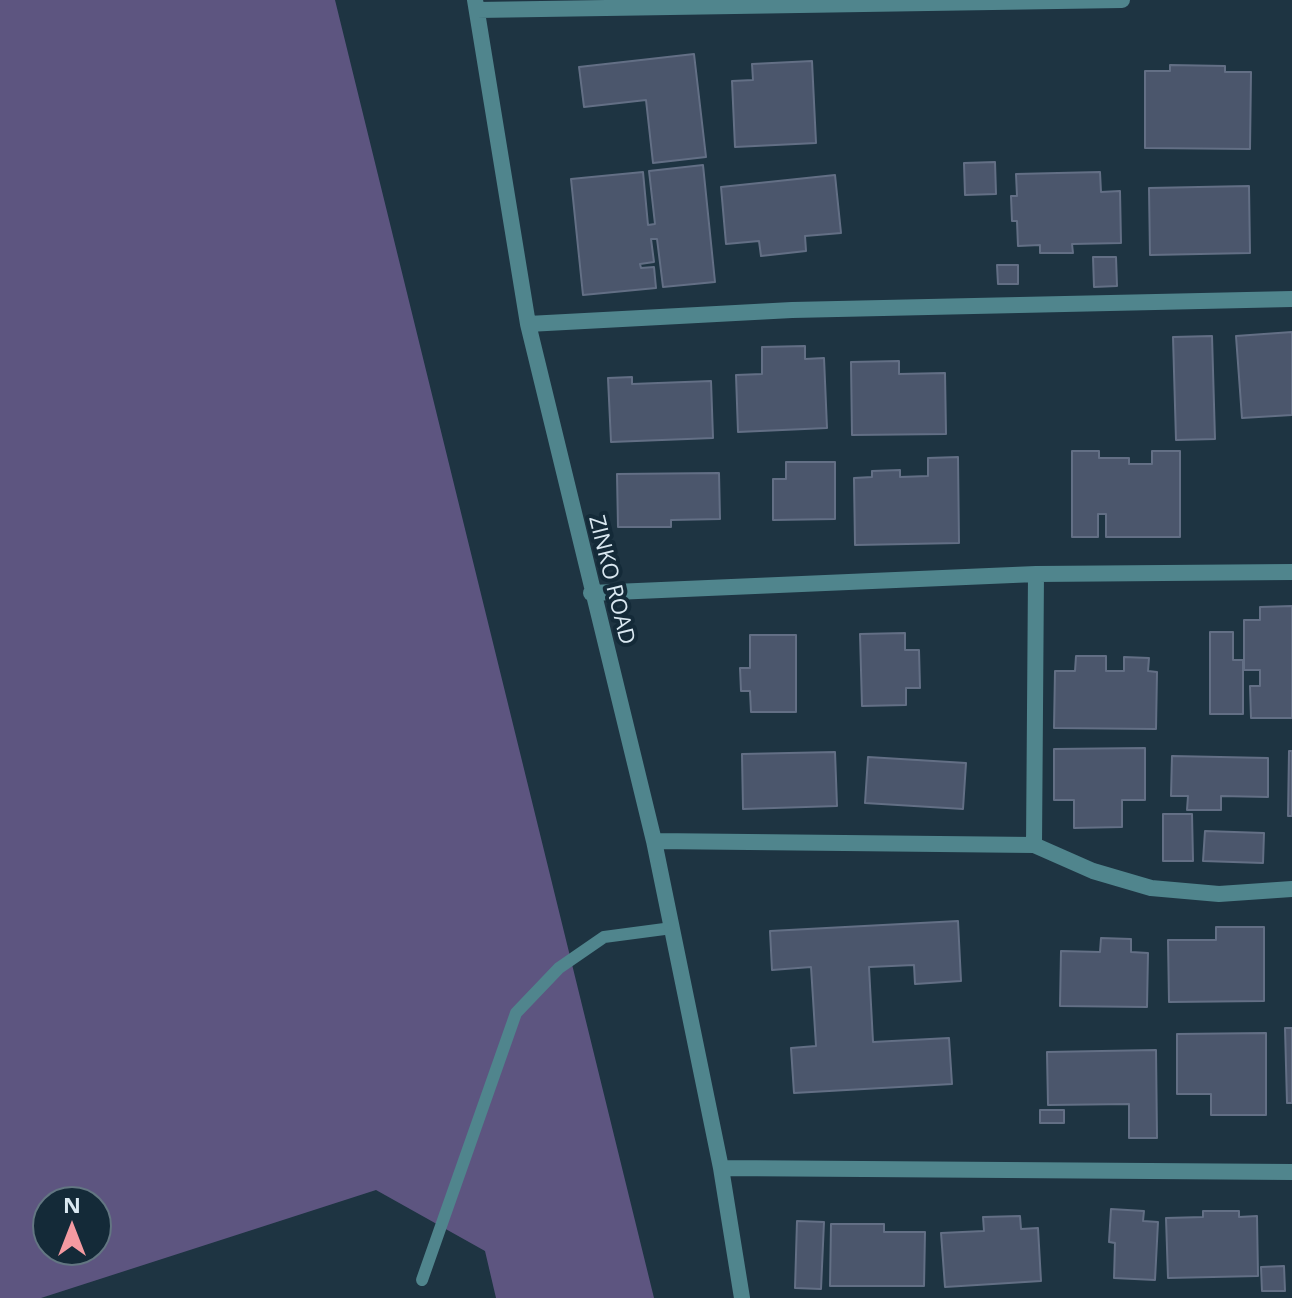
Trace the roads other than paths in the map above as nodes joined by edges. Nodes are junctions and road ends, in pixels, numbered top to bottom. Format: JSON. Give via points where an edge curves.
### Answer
{"nodes":[{"id":1,"x":1122,"y":0,"type":"edge"},
{"id":2,"x":476,"y":5,"type":"edge"},
{"id":3,"x":1292,"y":299,"type":"edge"},
{"id":4,"x":528,"y":324,"type":"junction"},
{"id":5,"x":1292,"y":572,"type":"edge"},
{"id":6,"x":1036,"y":574,"type":"junction"},
{"id":7,"x":591,"y":593,"type":"junction"},
{"id":8,"x":654,"y":841,"type":"junction"},
{"id":9,"x":1034,"y":845,"type":"junction"},
{"id":10,"x":1292,"y":889,"type":"edge"},
{"id":11,"x":672,"y":928,"type":"junction"},
{"id":12,"x":721,"y":1168,"type":"junction"},
{"id":13,"x":1292,"y":1172,"type":"edge"},
{"id":14,"x":422,"y":1280,"type":"dead end"},
{"id":15,"x":742,"y":1298,"type":"edge"}],
"edges":[{"from":1,"to":2,"type":"street"},
{"from":2,"to":4,"type":"street","name":"ZINKO ROAD"},
{"from":3,"to":4,"type":"street","via":[[792,310]]},
{"from":4,"to":7,"type":"street","name":"ZINKO ROAD"},
{"from":5,"to":6,"type":"street"},
{"from":6,"to":7,"type":"street"},
{"from":6,"to":9,"type":"street"},
{"from":7,"to":8,"type":"street","name":"ZINKO ROAD"},
{"from":8,"to":9,"type":"street"},
{"from":8,"to":11,"type":"street","name":"ZINKO ROAD"},
{"from":9,"to":10,"type":"street","via":[[1093,871],[1151,888],[1219,894]]},
{"from":11,"to":12,"type":"street","name":"ZINKO ROAD"},
{"from":11,"to":14,"type":"lane","via":[[604,937],[559,968],[516,1013]]},
{"from":12,"to":13,"type":"street"},
{"from":12,"to":15,"type":"street","name":"ZINKO ROAD"}]}
